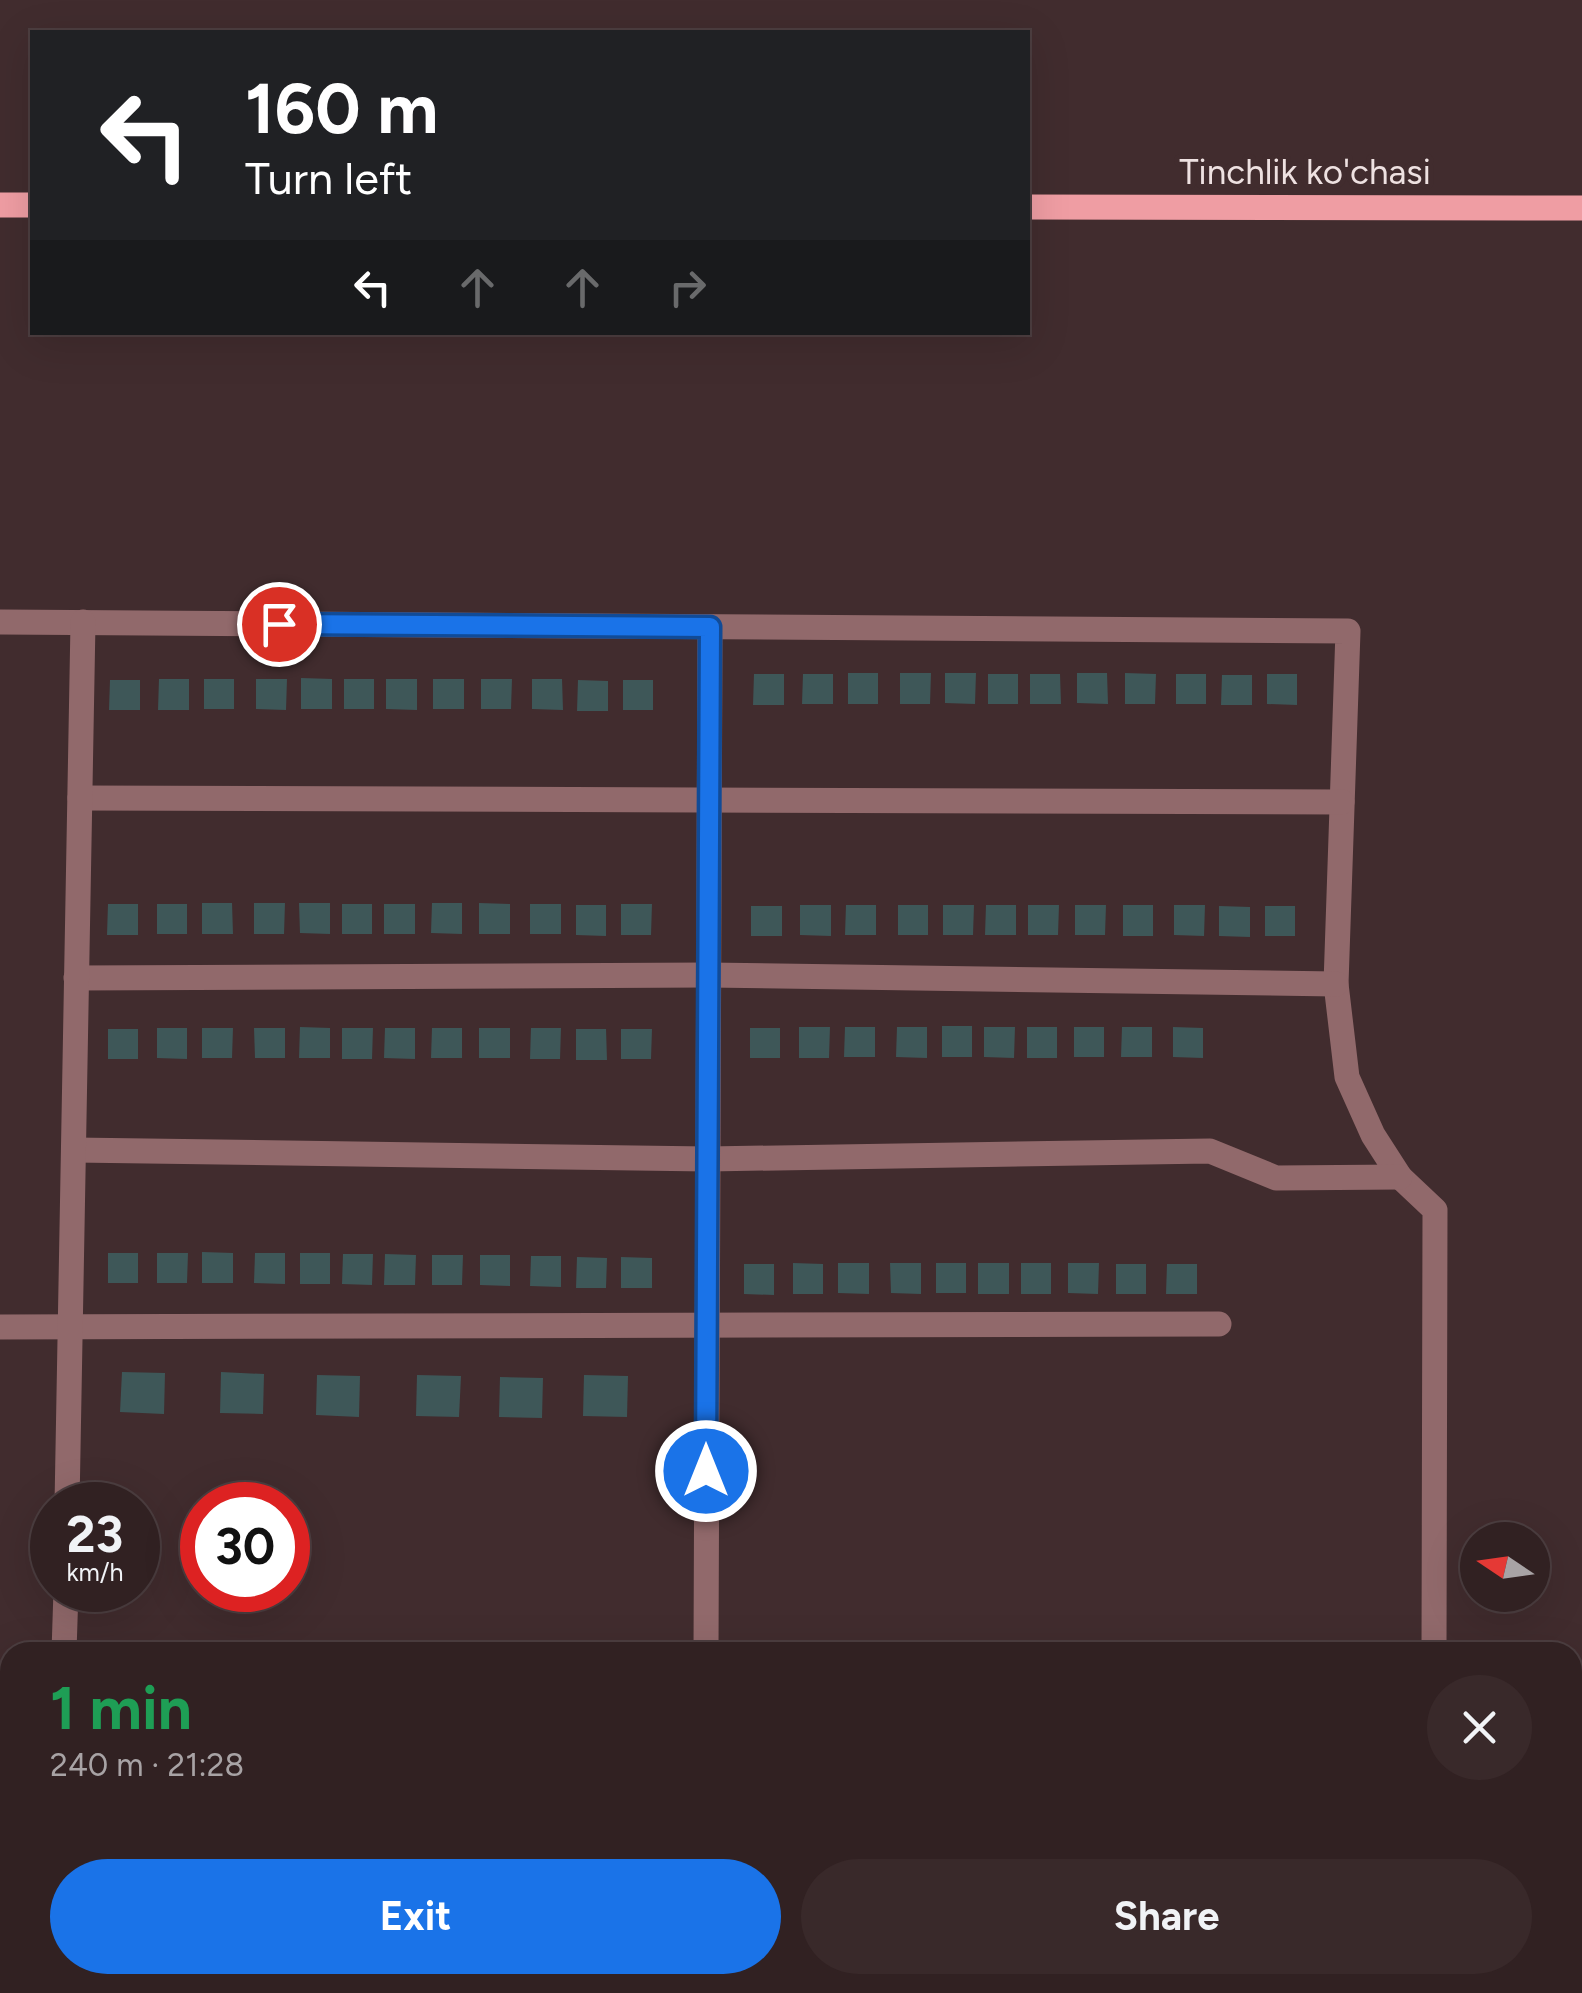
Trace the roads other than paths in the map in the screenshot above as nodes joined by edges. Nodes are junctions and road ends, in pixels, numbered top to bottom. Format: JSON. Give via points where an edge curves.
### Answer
{"nodes":[{"id":1,"x":0,"y":205,"type":"edge"},
{"id":2,"x":30,"y":205,"type":"edge"},
{"id":3,"x":1030,"y":207,"type":"edge"},
{"id":4,"x":1582,"y":208,"type":"edge"},
{"id":5,"x":0,"y":622,"type":"edge"},
{"id":6,"x":83,"y":622,"type":"junction"},
{"id":7,"x":710,"y":627,"type":"junction"},
{"id":8,"x":80,"y":798,"type":"junction"},
{"id":9,"x":709,"y":802,"type":"junction"},
{"id":10,"x":1342,"y":802,"type":"junction"},
{"id":11,"x":708,"y":975,"type":"junction"},
{"id":12,"x":76,"y":978,"type":"junction"},
{"id":13,"x":1336,"y":984,"type":"junction"},
{"id":14,"x":74,"y":1150,"type":"junction"},
{"id":15,"x":708,"y":1159,"type":"junction"},
{"id":16,"x":1400,"y":1178,"type":"junction"},
{"id":17,"x":1219,"y":1324,"type":"dead end"},
{"id":18,"x":707,"y":1326,"type":"junction"},
{"id":19,"x":0,"y":1327,"type":"edge"},
{"id":20,"x":70,"y":1327,"type":"junction"},
{"id":21,"x":67,"y":1482,"type":"edge"},
{"id":22,"x":65,"y":1612,"type":"edge"},
{"id":23,"x":64,"y":1642,"type":"edge"},
{"id":24,"x":706,"y":1642,"type":"edge"},
{"id":25,"x":1434,"y":1642,"type":"edge"}],
"edges":[{"from":1,"to":2,"type":"main road"},
{"from":3,"to":4,"type":"main road","name":"Tinchlik ko'chasi"},
{"from":5,"to":6,"type":"street"},
{"from":6,"to":7,"type":"street"},
{"from":6,"to":8,"type":"street"},
{"from":7,"to":9,"type":"street"},
{"from":7,"to":10,"type":"street","via":[[1348,631]]},
{"from":8,"to":9,"type":"street"},
{"from":8,"to":12,"type":"street"},
{"from":9,"to":10,"type":"street"},
{"from":9,"to":11,"type":"street"},
{"from":10,"to":13,"type":"street"},
{"from":11,"to":12,"type":"street"},
{"from":11,"to":13,"type":"street"},
{"from":11,"to":15,"type":"street"},
{"from":12,"to":14,"type":"street"},
{"from":13,"to":16,"type":"street","via":[[1347,1077]]},
{"from":14,"to":15,"type":"street"},
{"from":14,"to":20,"type":"street"},
{"from":15,"to":16,"type":"street","via":[[1210,1151],[1276,1178]]},
{"from":15,"to":18,"type":"street"},
{"from":16,"to":25,"type":"street","via":[[1435,1210]]},
{"from":17,"to":18,"type":"street"},
{"from":18,"to":20,"type":"street"},
{"from":18,"to":24,"type":"street"},
{"from":19,"to":20,"type":"street"},
{"from":20,"to":21,"type":"street"},
{"from":22,"to":23,"type":"street"}]}
